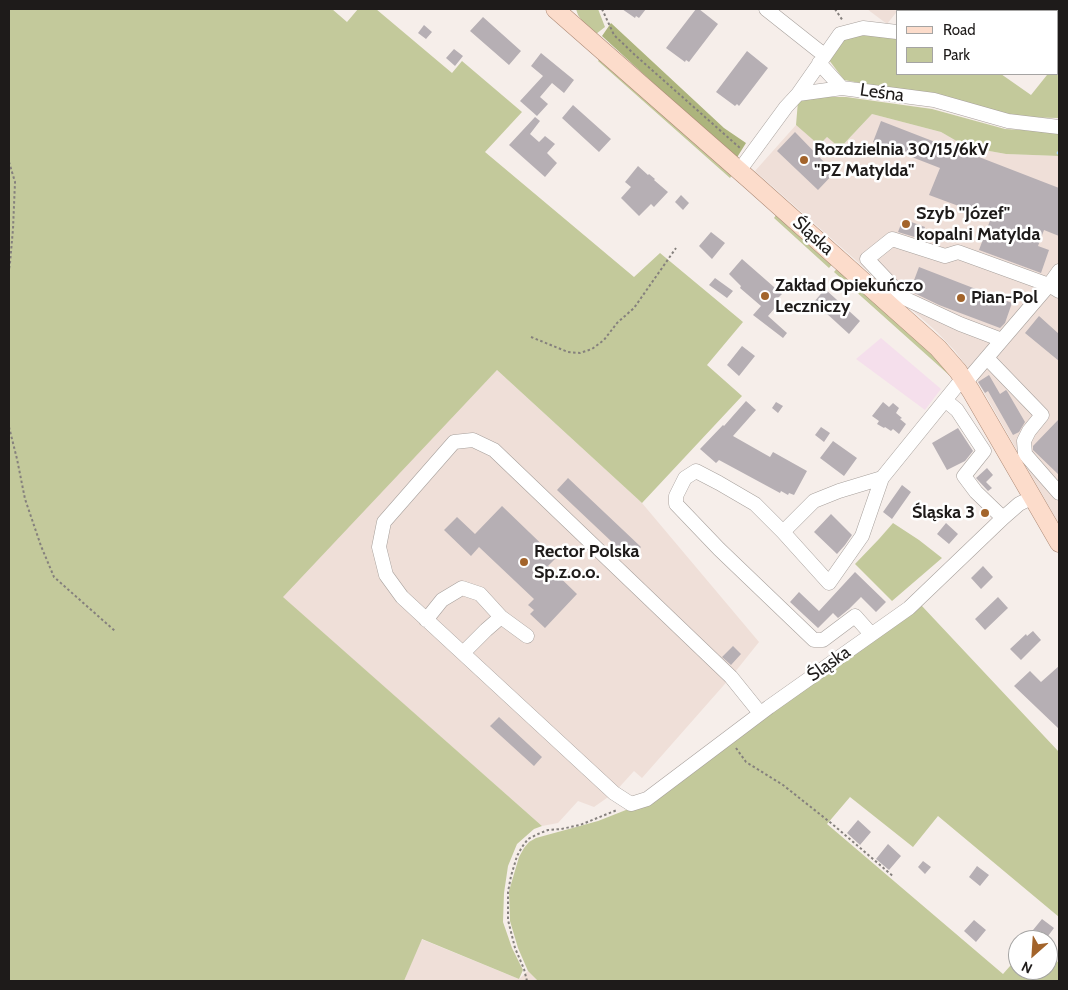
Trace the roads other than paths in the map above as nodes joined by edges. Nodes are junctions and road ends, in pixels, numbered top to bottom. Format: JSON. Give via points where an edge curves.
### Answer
{"nodes":[{"id":1,"x":766,"y":9,"type":"edge"},
{"id":2,"x":562,"y":11,"type":"edge"},
{"id":3,"x":896,"y":32,"type":"edge"},
{"id":4,"x":819,"y":57,"type":"junction"},
{"id":5,"x":842,"y":88,"type":"junction"},
{"id":6,"x":798,"y":94,"type":"junction"},
{"id":7,"x":1059,"y":127,"type":"edge"},
{"id":8,"x":744,"y":164,"type":"junction"},
{"id":9,"x":1059,"y":271,"type":"edge"},
{"id":10,"x":1054,"y":288,"type":"edge"},
{"id":11,"x":1002,"y":340,"type":"junction"},
{"id":12,"x":987,"y":358,"type":"junction"},
{"id":13,"x":964,"y":380,"type":"junction"},
{"id":14,"x":945,"y":400,"type":"junction"},
{"id":15,"x":882,"y":478,"type":"junction"},
{"id":16,"x":1059,"y":493,"type":"edge"},
{"id":17,"x":1033,"y":497,"type":"junction"},
{"id":18,"x":1003,"y":518,"type":"junction"},
{"id":19,"x":783,"y":532,"type":"junction"},
{"id":20,"x":1059,"y":543,"type":"edge"},
{"id":21,"x":501,"y":617,"type":"junction"},
{"id":22,"x":426,"y":620,"type":"junction"},
{"id":23,"x":871,"y":634,"type":"junction"},
{"id":24,"x":527,"y":636,"type":"dead end"},
{"id":25,"x":463,"y":653,"type":"junction"},
{"id":26,"x":760,"y":713,"type":"junction"}],
"edges":[{"from":1,"to":4,"type":"street"},
{"from":2,"to":8,"type":"main road","name":"Śląska"},
{"from":3,"to":4,"type":"street","via":[[863,28],[840,34]]},
{"from":4,"to":5,"type":"street"},
{"from":4,"to":6,"type":"street"},
{"from":5,"to":6,"type":"street","name":"Leśna"},
{"from":5,"to":7,"type":"street","name":"Leśna","via":[[934,100],[1008,121]]},
{"from":6,"to":8,"type":"street"},
{"from":8,"to":13,"type":"main road","name":"Śląska","via":[[930,340]]},
{"from":9,"to":10,"type":"street"},
{"from":10,"to":11,"type":"street"},
{"from":10,"to":11,"type":"street","via":[[958,252],[945,256],[892,239],[867,259],[904,298]]},
{"from":11,"to":12,"type":"street"},
{"from":12,"to":13,"type":"street"},
{"from":12,"to":16,"type":"street","via":[[1042,414],[1024,442],[1025,454]]},
{"from":13,"to":14,"type":"street"},
{"from":13,"to":17,"type":"main road","name":"Śląska"},
{"from":14,"to":15,"type":"street"},
{"from":14,"to":18,"type":"street","via":[[957,410],[984,451],[964,476]]},
{"from":15,"to":19,"type":"street","via":[[814,501]]},
{"from":15,"to":19,"type":"street","via":[[862,536],[829,583]]},
{"from":17,"to":18,"type":"street","name":"Śląska"},
{"from":17,"to":20,"type":"main road","name":"Śląska"},
{"from":18,"to":23,"type":"street","name":"Śląska","via":[[909,608]]},
{"from":19,"to":23,"type":"street","via":[[755,504],[696,471],[685,478],[676,496],[676,504],[719,549],[814,640],[823,640],[855,616]]},
{"from":21,"to":22,"type":"street","via":[[480,594],[462,588],[442,600]]},
{"from":21,"to":24,"type":"street"},
{"from":21,"to":25,"type":"street"},
{"from":22,"to":25,"type":"street"},
{"from":22,"to":26,"type":"street","via":[[402,597],[386,575],[379,547],[384,522],[454,442],[473,440],[494,450],[710,656]]},
{"from":23,"to":26,"type":"street","name":"Śląska"},
{"from":25,"to":26,"type":"street","name":"Śląska","via":[[614,793],[631,804],[648,799]]}]}
